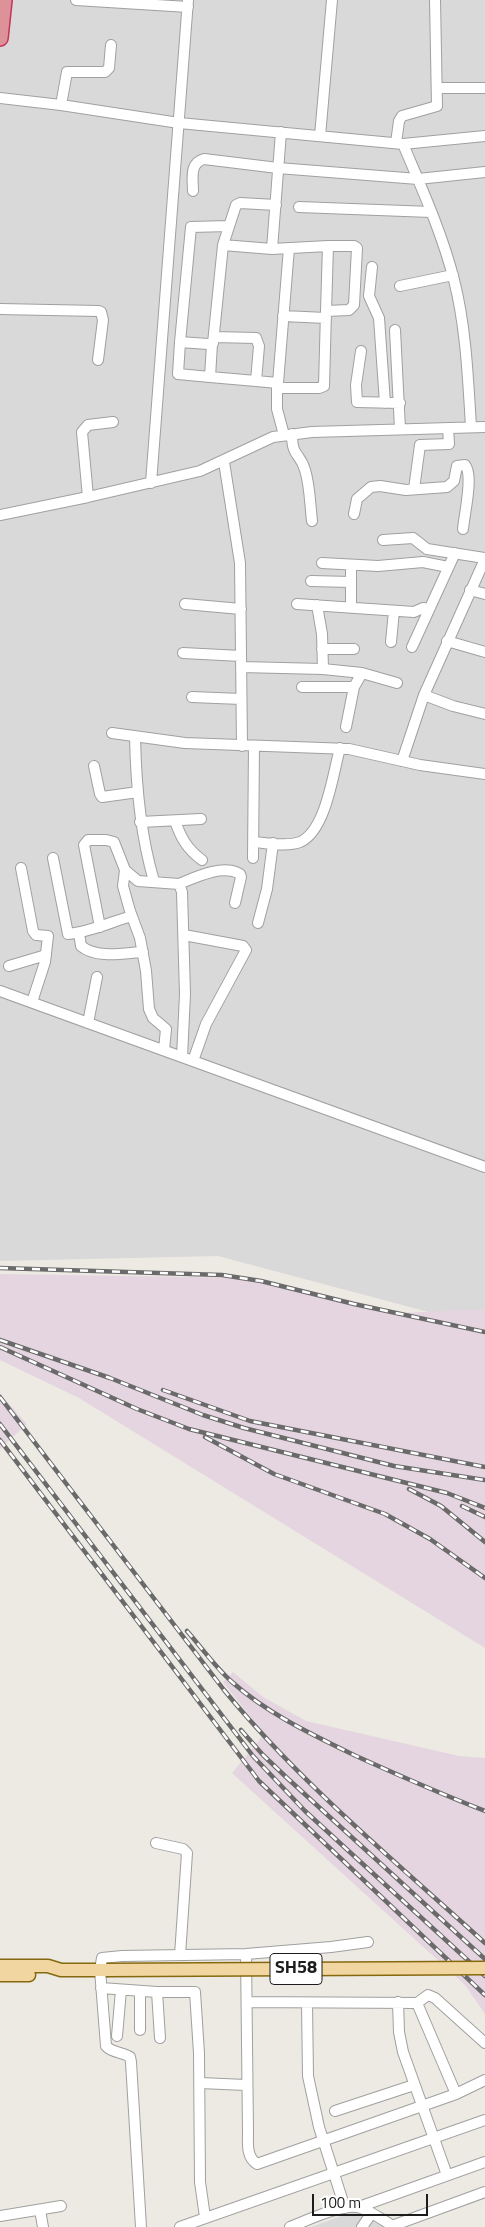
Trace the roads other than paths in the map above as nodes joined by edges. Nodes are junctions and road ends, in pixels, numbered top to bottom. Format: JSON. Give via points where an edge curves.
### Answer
{"nodes":[{"id":1,"x":4,"y":0,"type":"edge"},
{"id":2,"x":76,"y":0,"type":"edge"},
{"id":3,"x":332,"y":0,"type":"edge"},
{"id":4,"x":435,"y":0,"type":"edge"},
{"id":5,"x":188,"y":4,"type":"edge"},
{"id":6,"x":0,"y":38,"type":"edge"},
{"id":7,"x":111,"y":45,"type":"dead end"},
{"id":8,"x":437,"y":88,"type":"junction"},
{"id":9,"x":485,"y":88,"type":"edge"},
{"id":10,"x":0,"y":98,"type":"edge"},
{"id":11,"x":61,"y":105,"type":"junction"},
{"id":12,"x":179,"y":123,"type":"junction"},
{"id":13,"x":281,"y":132,"type":"junction"},
{"id":14,"x":320,"y":136,"type":"junction"},
{"id":15,"x":485,"y":136,"type":"edge"},
{"id":16,"x":400,"y":144,"type":"junction"},
{"id":17,"x":278,"y":168,"type":"junction"},
{"id":18,"x":485,"y":172,"type":"edge"},
{"id":19,"x":418,"y":179,"type":"junction"},
{"id":20,"x":193,"y":191,"type":"dead end"},
{"id":21,"x":276,"y":205,"type":"junction"},
{"id":22,"x":299,"y":207,"type":"dead end"},
{"id":23,"x":431,"y":212,"type":"junction"},
{"id":24,"x":229,"y":226,"type":"junction"},
{"id":25,"x":223,"y":245,"type":"junction"},
{"id":26,"x":328,"y":246,"type":"junction"},
{"id":27,"x":289,"y":248,"type":"junction"},
{"id":28,"x":272,"y":249,"type":"junction"},
{"id":29,"x":372,"y":267,"type":"dead end"},
{"id":30,"x":453,"y":275,"type":"junction"},
{"id":31,"x":400,"y":286,"type":"dead end"},
{"id":32,"x":0,"y":309,"type":"edge"},
{"id":33,"x":326,"y":315,"type":"junction"},
{"id":34,"x":283,"y":316,"type":"junction"},
{"id":35,"x":395,"y":330,"type":"dead end"},
{"id":36,"x":213,"y":341,"type":"junction"},
{"id":37,"x":180,"y":342,"type":"junction"},
{"id":38,"x":361,"y":351,"type":"dead end"},
{"id":39,"x":98,"y":360,"type":"dead end"},
{"id":40,"x":210,"y":377,"type":"junction"},
{"id":41,"x":256,"y":381,"type":"junction"},
{"id":42,"x":278,"y":385,"type":"junction"},
{"id":43,"x":384,"y":403,"type":"junction"},
{"id":44,"x":400,"y":403,"type":"junction"},
{"id":45,"x":113,"y":422,"type":"dead end"},
{"id":46,"x":471,"y":427,"type":"junction"},
{"id":47,"x":485,"y":427,"type":"edge"},
{"id":48,"x":448,"y":428,"type":"junction"},
{"id":49,"x":400,"y":429,"type":"junction"},
{"id":50,"x":288,"y":435,"type":"junction"},
{"id":51,"x":224,"y":462,"type":"junction"},
{"id":52,"x":151,"y":483,"type":"junction"},
{"id":53,"x":414,"y":489,"type":"junction"},
{"id":54,"x":88,"y":498,"type":"junction"},
{"id":55,"x":354,"y":514,"type":"dead end"},
{"id":56,"x":0,"y":515,"type":"edge"},
{"id":57,"x":312,"y":521,"type":"dead end"},
{"id":58,"x":463,"y":529,"type":"dead end"},
{"id":59,"x":383,"y":540,"type":"dead end"},
{"id":60,"x":455,"y":553,"type":"junction"},
{"id":61,"x":485,"y":559,"type":"edge"},
{"id":62,"x":322,"y":562,"type":"dead end"},
{"id":63,"x":351,"y":565,"type":"junction"},
{"id":64,"x":448,"y":567,"type":"junction"},
{"id":65,"x":311,"y":581,"type":"dead end"},
{"id":66,"x":351,"y":582,"type":"junction"},
{"id":67,"x":470,"y":590,"type":"junction"},
{"id":68,"x":485,"y":594,"type":"edge"},
{"id":69,"x":185,"y":604,"type":"dead end"},
{"id":70,"x":297,"y":604,"type":"dead end"},
{"id":71,"x":316,"y":605,"type":"junction"},
{"id":72,"x":351,"y":607,"type":"junction"},
{"id":73,"x":241,"y":609,"type":"junction"},
{"id":74,"x":429,"y":609,"type":"junction"},
{"id":75,"x":394,"y":611,"type":"junction"},
{"id":76,"x":447,"y":641,"type":"junction"},
{"id":77,"x":391,"y":642,"type":"dead end"},
{"id":78,"x":412,"y":647,"type":"dead end"},
{"id":79,"x":322,"y":649,"type":"junction"},
{"id":80,"x":354,"y":649,"type":"dead end"},
{"id":81,"x":485,"y":652,"type":"edge"},
{"id":82,"x":183,"y":653,"type":"dead end"},
{"id":83,"x":241,"y":661,"type":"junction"},
{"id":84,"x":323,"y":668,"type":"junction"},
{"id":85,"x":362,"y":673,"type":"junction"},
{"id":86,"x":397,"y":683,"type":"dead end"},
{"id":87,"x":302,"y":687,"type":"dead end"},
{"id":88,"x":354,"y":687,"type":"junction"},
{"id":89,"x":424,"y":695,"type":"junction"},
{"id":90,"x":192,"y":697,"type":"dead end"},
{"id":91,"x":241,"y":699,"type":"junction"},
{"id":92,"x":485,"y":714,"type":"edge"},
{"id":93,"x":346,"y":727,"type":"dead end"},
{"id":94,"x":112,"y":733,"type":"dead end"},
{"id":95,"x":135,"y":737,"type":"junction"},
{"id":96,"x":242,"y":746,"type":"junction"},
{"id":97,"x":254,"y":746,"type":"junction"},
{"id":98,"x":340,"y":748,"type":"junction"},
{"id":99,"x":402,"y":761,"type":"junction"},
{"id":100,"x":94,"y":766,"type":"dead end"},
{"id":101,"x":485,"y":774,"type":"edge"},
{"id":102,"x":138,"y":792,"type":"junction"},
{"id":103,"x":201,"y":819,"type":"dead end"},
{"id":104,"x":175,"y":820,"type":"junction"},
{"id":105,"x":140,"y":822,"type":"junction"},
{"id":106,"x":254,"y":842,"type":"junction"},
{"id":107,"x":273,"y":843,"type":"junction"},
{"id":108,"x":53,"y":858,"type":"dead end"},
{"id":109,"x":253,"y":858,"type":"dead end"},
{"id":110,"x":202,"y":860,"type":"dead end"},
{"id":111,"x":21,"y":868,"type":"dead end"},
{"id":112,"x":125,"y":870,"type":"junction"},
{"id":113,"x":154,"y":881,"type":"junction"},
{"id":114,"x":179,"y":884,"type":"junction"},
{"id":115,"x":234,"y":903,"type":"dead end"},
{"id":116,"x":132,"y":916,"type":"junction"},
{"id":117,"x":258,"y":923,"type":"dead end"},
{"id":118,"x":100,"y":927,"type":"junction"},
{"id":119,"x":79,"y":933,"type":"junction"},
{"id":120,"x":184,"y":935,"type":"junction"},
{"id":121,"x":143,"y":952,"type":"junction"},
{"id":122,"x":46,"y":955,"type":"junction"},
{"id":123,"x":9,"y":966,"type":"dead end"},
{"id":124,"x":98,"y":977,"type":"dead end"},
{"id":125,"x":0,"y":991,"type":"edge"},
{"id":126,"x":32,"y":1002,"type":"junction"},
{"id":127,"x":88,"y":1023,"type":"junction"},
{"id":128,"x":164,"y":1050,"type":"junction"},
{"id":129,"x":182,"y":1057,"type":"junction"},
{"id":130,"x":193,"y":1060,"type":"junction"},
{"id":131,"x":485,"y":1167,"type":"edge"},
{"id":132,"x":156,"y":1844,"type":"dead end"},
{"id":133,"x":368,"y":1942,"type":"dead end"},
{"id":134,"x":246,"y":1954,"type":"junction"},
{"id":135,"x":180,"y":1955,"type":"junction"},
{"id":136,"x":0,"y":1966,"type":"edge"},
{"id":137,"x":485,"y":1968,"type":"edge"},
{"id":138,"x":61,"y":1970,"type":"junction"},
{"id":139,"x":103,"y":1970,"type":"junction"},
{"id":140,"x":0,"y":1975,"type":"edge"},
{"id":141,"x":101,"y":1988,"type":"junction"},
{"id":142,"x":121,"y":1990,"type":"junction"},
{"id":143,"x":140,"y":1991,"type":"junction"},
{"id":144,"x":157,"y":1992,"type":"junction"},
{"id":145,"x":247,"y":2002,"type":"junction"},
{"id":146,"x":398,"y":2002,"type":"junction"},
{"id":147,"x":307,"y":2003,"type":"junction"},
{"id":148,"x":417,"y":2003,"type":"junction"},
{"id":149,"x":140,"y":2030,"type":"dead end"},
{"id":150,"x":117,"y":2036,"type":"dead end"},
{"id":151,"x":160,"y":2038,"type":"dead end"},
{"id":152,"x":485,"y":2043,"type":"edge"},
{"id":153,"x":485,"y":2080,"type":"edge"},
{"id":154,"x":200,"y":2083,"type":"junction"},
{"id":155,"x":246,"y":2085,"type":"junction"},
{"id":156,"x":414,"y":2085,"type":"junction"},
{"id":157,"x":456,"y":2094,"type":"junction"},
{"id":158,"x":421,"y":2106,"type":"junction"},
{"id":159,"x":335,"y":2112,"type":"dead end"},
{"id":160,"x":485,"y":2120,"type":"edge"},
{"id":161,"x":433,"y":2138,"type":"junction"},
{"id":162,"x":323,"y":2140,"type":"junction"},
{"id":163,"x":485,"y":2162,"type":"edge"},
{"id":164,"x":335,"y":2173,"type":"junction"},
{"id":165,"x":447,"y":2176,"type":"junction"},
{"id":166,"x":485,"y":2192,"type":"edge"},
{"id":167,"x":61,"y":2206,"type":"dead end"},
{"id":168,"x":359,"y":2207,"type":"junction"},
{"id":169,"x":345,"y":2208,"type":"junction"},
{"id":170,"x":40,"y":2210,"type":"junction"},
{"id":171,"x":372,"y":2214,"type":"junction"},
{"id":172,"x":0,"y":2216,"type":"edge"},
{"id":173,"x":205,"y":2217,"type":"junction"},
{"id":174,"x":393,"y":2226,"type":"edge"},
{"id":175,"x":44,"y":2227,"type":"edge"},
{"id":176,"x":141,"y":2227,"type":"edge"},
{"id":177,"x":180,"y":2227,"type":"edge"},
{"id":178,"x":290,"y":2227,"type":"edge"},
{"id":179,"x":362,"y":2227,"type":"edge"}],
"edges":[{"from":1,"to":6,"type":"highway"},
{"from":2,"to":5,"type":"street"},
{"from":3,"to":14,"type":"street"},
{"from":4,"to":8,"type":"street"},
{"from":5,"to":12,"type":"street"},
{"from":7,"to":11,"type":"street","via":[[109,68],[105,72],[67,72]]},
{"from":8,"to":9,"type":"street"},
{"from":8,"to":16,"type":"street","via":[[434,109],[402,116],[399,121]]},
{"from":10,"to":11,"type":"street"},
{"from":11,"to":12,"type":"street"},
{"from":12,"to":13,"type":"street"},
{"from":12,"to":52,"type":"street"},
{"from":13,"to":14,"type":"street"},
{"from":13,"to":17,"type":"street"},
{"from":14,"to":16,"type":"street"},
{"from":15,"to":16,"type":"street"},
{"from":16,"to":19,"type":"street"},
{"from":17,"to":19,"type":"street"},
{"from":17,"to":20,"type":"street","via":[[199,160],[194,166]]},
{"from":17,"to":21,"type":"street"},
{"from":18,"to":19,"type":"street"},
{"from":19,"to":23,"type":"street"},
{"from":21,"to":24,"type":"street","via":[[238,203]]},
{"from":21,"to":28,"type":"street"},
{"from":22,"to":23,"type":"street"},
{"from":23,"to":30,"type":"street"},
{"from":24,"to":25,"type":"street"},
{"from":24,"to":37,"type":"street","via":[[191,227]]},
{"from":25,"to":28,"type":"street"},
{"from":25,"to":36,"type":"street"},
{"from":26,"to":27,"type":"street"},
{"from":26,"to":33,"type":"street"},
{"from":26,"to":33,"type":"street","via":[[357,248],[354,305],[349,310]]},
{"from":27,"to":28,"type":"street"},
{"from":27,"to":34,"type":"street"},
{"from":29,"to":43,"type":"street","via":[[369,296],[379,318]]},
{"from":30,"to":31,"type":"street"},
{"from":30,"to":46,"type":"street","via":[[467,370]]},
{"from":32,"to":39,"type":"street","via":[[101,312]]},
{"from":33,"to":34,"type":"street"},
{"from":33,"to":42,"type":"street","via":[[324,386]]},
{"from":34,"to":42,"type":"street"},
{"from":35,"to":44,"type":"street"},
{"from":36,"to":37,"type":"street"},
{"from":36,"to":40,"type":"street"},
{"from":36,"to":41,"type":"street","via":[[256,338],[259,342]]},
{"from":37,"to":40,"type":"street","via":[[178,374]]},
{"from":38,"to":43,"type":"street","via":[[356,401]]},
{"from":40,"to":41,"type":"street"},
{"from":41,"to":42,"type":"street"},
{"from":42,"to":50,"type":"street","via":[[277,409]]},
{"from":43,"to":44,"type":"street"},
{"from":44,"to":49,"type":"street"},
{"from":45,"to":54,"type":"street","via":[[88,425],[82,432]]},
{"from":46,"to":47,"type":"street"},
{"from":46,"to":48,"type":"street"},
{"from":48,"to":49,"type":"street"},
{"from":48,"to":53,"type":"street","via":[[448,444],[420,445]]},
{"from":49,"to":50,"type":"street"},
{"from":50,"to":51,"type":"street","via":[[255,444]]},
{"from":50,"to":57,"type":"street","via":[[292,448],[304,464]]},
{"from":51,"to":52,"type":"street","via":[[200,472]]},
{"from":51,"to":73,"type":"street","via":[[238,548]]},
{"from":52,"to":54,"type":"street"},
{"from":53,"to":55,"type":"street","via":[[371,487],[358,499]]},
{"from":53,"to":58,"type":"street","via":[[447,487],[454,481],[457,466],[467,466]]},
{"from":54,"to":56,"type":"street"},
{"from":59,"to":60,"type":"street","via":[[413,538],[427,549]]},
{"from":60,"to":61,"type":"street"},
{"from":60,"to":64,"type":"street"},
{"from":61,"to":67,"type":"street"},
{"from":62,"to":63,"type":"street"},
{"from":63,"to":64,"type":"street","via":[[387,566],[422,562]]},
{"from":63,"to":66,"type":"street"},
{"from":64,"to":74,"type":"street"},
{"from":65,"to":66,"type":"street"},
{"from":66,"to":72,"type":"street"},
{"from":67,"to":68,"type":"street"},
{"from":67,"to":76,"type":"street"},
{"from":69,"to":73,"type":"street"},
{"from":70,"to":71,"type":"street"},
{"from":71,"to":72,"type":"street"},
{"from":71,"to":79,"type":"street"},
{"from":72,"to":75,"type":"street"},
{"from":73,"to":83,"type":"street"},
{"from":74,"to":75,"type":"street"},
{"from":74,"to":78,"type":"street"},
{"from":75,"to":77,"type":"street"},
{"from":76,"to":81,"type":"street"},
{"from":76,"to":89,"type":"street"},
{"from":79,"to":80,"type":"street"},
{"from":79,"to":84,"type":"street"},
{"from":82,"to":83,"type":"street"},
{"from":83,"to":84,"type":"street"},
{"from":83,"to":91,"type":"street"},
{"from":84,"to":85,"type":"street"},
{"from":85,"to":86,"type":"street"},
{"from":85,"to":88,"type":"street"},
{"from":87,"to":88,"type":"street"},
{"from":88,"to":93,"type":"street"},
{"from":89,"to":92,"type":"street"},
{"from":89,"to":99,"type":"street"},
{"from":90,"to":91,"type":"street"},
{"from":91,"to":96,"type":"street"},
{"from":94,"to":95,"type":"street"},
{"from":95,"to":96,"type":"street"},
{"from":95,"to":102,"type":"street"},
{"from":96,"to":97,"type":"street"},
{"from":97,"to":98,"type":"street"},
{"from":97,"to":106,"type":"street"},
{"from":98,"to":99,"type":"street"},
{"from":98,"to":107,"type":"street","via":[[324,810],[316,827],[300,842]]},
{"from":99,"to":101,"type":"street"},
{"from":100,"to":102,"type":"street","via":[[102,797]]},
{"from":102,"to":105,"type":"street"},
{"from":103,"to":104,"type":"street"},
{"from":104,"to":105,"type":"street"},
{"from":104,"to":110,"type":"street","via":[[184,844]]},
{"from":105,"to":113,"type":"street"},
{"from":106,"to":107,"type":"street"},
{"from":106,"to":109,"type":"street"},
{"from":107,"to":117,"type":"street","via":[[267,890]]},
{"from":108,"to":119,"type":"street","via":[[68,934]]},
{"from":111,"to":122,"type":"street","via":[[33,931],[36,935],[48,936]]},
{"from":112,"to":113,"type":"street","via":[[141,882]]},
{"from":112,"to":116,"type":"street","via":[[123,886]]},
{"from":112,"to":118,"type":"street","via":[[114,842],[86,841],[84,845]]},
{"from":113,"to":114,"type":"street"},
{"from":114,"to":115,"type":"street","via":[[216,872],[240,874]]},
{"from":114,"to":120,"type":"street"},
{"from":116,"to":118,"type":"street"},
{"from":116,"to":121,"type":"street"},
{"from":118,"to":119,"type":"street"},
{"from":119,"to":121,"type":"street","via":[[81,946],[86,950],[108,954]]},
{"from":120,"to":129,"type":"street"},
{"from":120,"to":130,"type":"street","via":[[244,946],[246,950],[206,1024]]},
{"from":121,"to":128,"type":"street","via":[[149,1009],[153,1018],[166,1030]]},
{"from":122,"to":123,"type":"street"},
{"from":122,"to":126,"type":"street"},
{"from":124,"to":127,"type":"street"},
{"from":125,"to":126,"type":"street"},
{"from":126,"to":127,"type":"street"},
{"from":127,"to":128,"type":"street"},
{"from":128,"to":129,"type":"street"},
{"from":129,"to":130,"type":"street"},
{"from":130,"to":131,"type":"street"},
{"from":132,"to":135,"type":"street","via":[[187,1852]]},
{"from":133,"to":134,"type":"street"},
{"from":134,"to":135,"type":"street"},
{"from":134,"to":145,"type":"street"},
{"from":135,"to":139,"type":"street","via":[[107,1956],[100,1961]]},
{"from":136,"to":138,"type":"main road","number":"SH58","via":[[48,1966]]},
{"from":137,"to":139,"type":"main road","number":"SH58","bridge":true},
{"from":138,"to":139,"type":"main road","number":"SH58"},
{"from":138,"to":140,"type":"main road","number":"SH58","via":[[47,1974]]},
{"from":139,"to":141,"type":"street"},
{"from":141,"to":142,"type":"street"},
{"from":141,"to":176,"type":"street","via":[[106,2046],[124,2054],[131,2062]]},
{"from":142,"to":143,"type":"street"},
{"from":142,"to":150,"type":"street"},
{"from":143,"to":144,"type":"street"},
{"from":143,"to":149,"type":"street"},
{"from":144,"to":151,"type":"street"},
{"from":144,"to":154,"type":"street","via":[[195,1992]]},
{"from":145,"to":147,"type":"street"},
{"from":145,"to":155,"type":"street"},
{"from":146,"to":147,"type":"street"},
{"from":146,"to":148,"type":"street"},
{"from":146,"to":156,"type":"street","via":[[399,2032]]},
{"from":147,"to":162,"type":"street","via":[[308,2076]]},
{"from":148,"to":152,"type":"street","via":[[428,1995],[435,1998]]},
{"from":148,"to":157,"type":"street"},
{"from":153,"to":157,"type":"street"},
{"from":154,"to":155,"type":"street"},
{"from":154,"to":173,"type":"street","via":[[200,2182]]},
{"from":155,"to":162,"type":"street","via":[[252,2161],[257,2164]]},
{"from":156,"to":158,"type":"street"},
{"from":156,"to":159,"type":"street"},
{"from":157,"to":158,"type":"street"},
{"from":158,"to":161,"type":"street"},
{"from":158,"to":162,"type":"street"},
{"from":160,"to":161,"type":"street"},
{"from":161,"to":164,"type":"street"},
{"from":161,"to":165,"type":"street"},
{"from":162,"to":164,"type":"street"},
{"from":163,"to":165,"type":"street"},
{"from":164,"to":169,"type":"street"},
{"from":164,"to":173,"type":"street"},
{"from":165,"to":168,"type":"street"},
{"from":166,"to":174,"type":"street"},
{"from":167,"to":170,"type":"street"},
{"from":168,"to":169,"type":"street"},
{"from":168,"to":171,"type":"street"},
{"from":169,"to":178,"type":"street"},
{"from":170,"to":172,"type":"street"},
{"from":170,"to":175,"type":"street"},
{"from":171,"to":174,"type":"street"},
{"from":171,"to":179,"type":"street"},
{"from":173,"to":177,"type":"street"}]}
